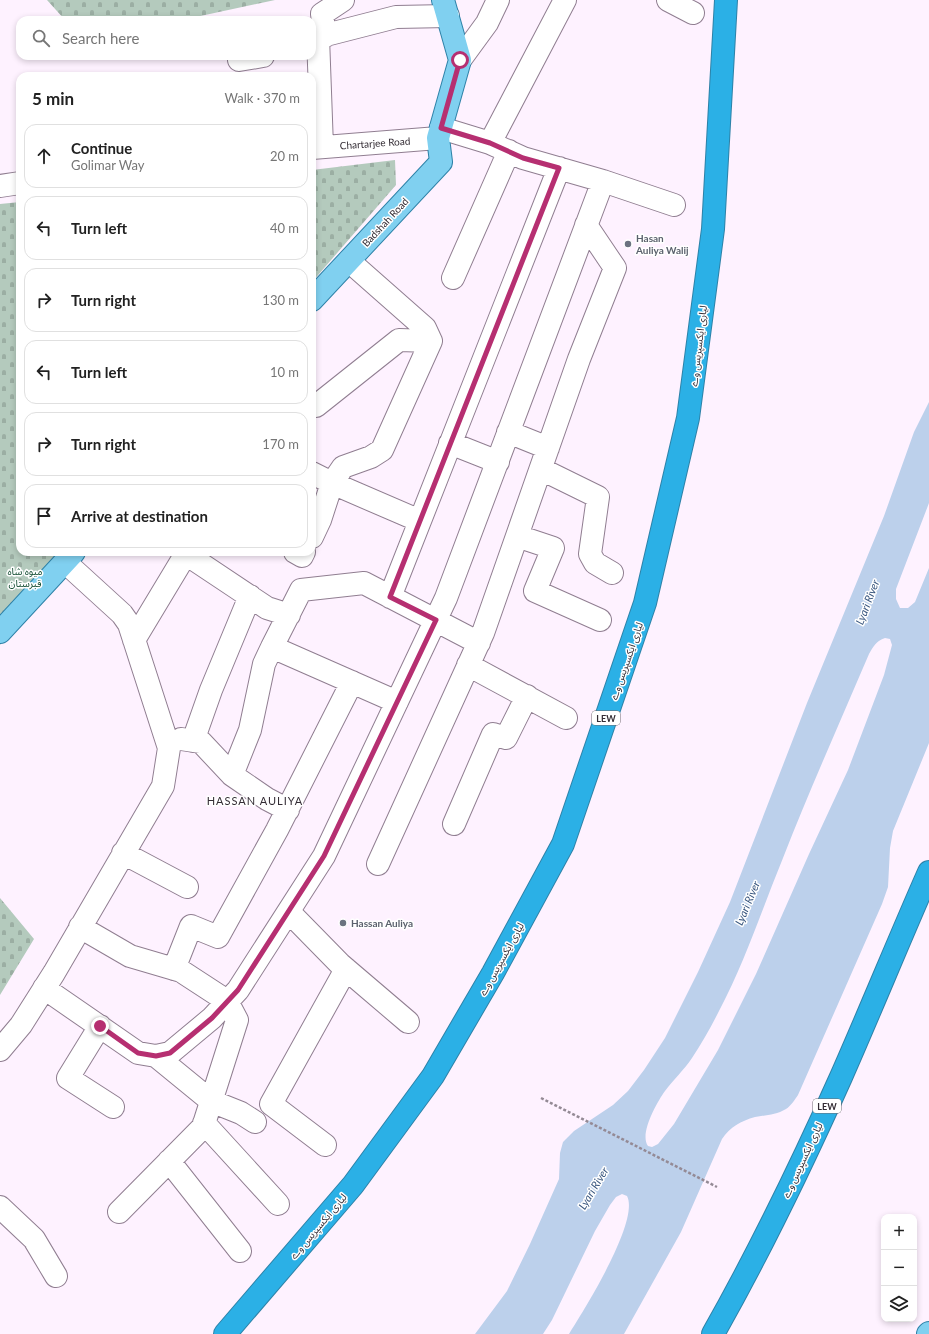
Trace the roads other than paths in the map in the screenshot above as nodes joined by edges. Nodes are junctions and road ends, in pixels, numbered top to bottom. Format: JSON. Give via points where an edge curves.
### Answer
{"nodes":[{"id":1,"x":343,"y":0,"type":"edge"},
{"id":2,"x":498,"y":0,"type":"edge"},
{"id":3,"x":565,"y":0,"type":"edge"},
{"id":4,"x":668,"y":0,"type":"edge"},
{"id":5,"x":726,"y":0,"type":"edge"},
{"id":6,"x":446,"y":8,"type":"edge"},
{"id":7,"x":694,"y":13,"type":"dead end"},
{"id":8,"x":318,"y":44,"type":"edge"},
{"id":9,"x":460,"y":60,"type":"junction"},
{"id":10,"x":439,"y":133,"type":"junction"},
{"id":11,"x":317,"y":147,"type":"edge"},
{"id":12,"x":499,"y":147,"type":"junction"},
{"id":13,"x":559,"y":168,"type":"junction"},
{"id":14,"x":603,"y":181,"type":"junction"},
{"id":15,"x":16,"y":184,"type":"edge"},
{"id":16,"x":0,"y":186,"type":"edge"},
{"id":17,"x":674,"y":205,"type":"dead end"},
{"id":18,"x":586,"y":225,"type":"junction"},
{"id":19,"x":349,"y":261,"type":"junction"},
{"id":20,"x":453,"y":278,"type":"dead end"},
{"id":21,"x":316,"y":296,"type":"edge"},
{"id":22,"x":431,"y":341,"type":"junction"},
{"id":23,"x":316,"y":406,"type":"dead end"},
{"id":24,"x":508,"y":432,"type":"junction"},
{"id":25,"x":450,"y":443,"type":"junction"},
{"id":26,"x":548,"y":448,"type":"junction"},
{"id":27,"x":498,"y":462,"type":"junction"},
{"id":28,"x":541,"y":469,"type":"junction"},
{"id":29,"x":316,"y":475,"type":"edge"},
{"id":30,"x":332,"y":484,"type":"junction"},
{"id":31,"x":420,"y":521,"type":"junction"},
{"id":32,"x":316,"y":528,"type":"edge"},
{"id":33,"x":517,"y":536,"type":"junction"},
{"id":34,"x":183,"y":556,"type":"edge"},
{"id":35,"x":190,"y":556,"type":"edge"},
{"id":36,"x":70,"y":557,"type":"edge"},
{"id":37,"x":612,"y":573,"type":"dead end"},
{"id":38,"x":250,"y":596,"type":"junction"},
{"id":39,"x":390,"y":597,"type":"junction"},
{"id":40,"x":289,"y":616,"type":"junction"},
{"id":41,"x":436,"y":620,"type":"junction"},
{"id":42,"x":600,"y":620,"type":"dead end"},
{"id":43,"x":0,"y":632,"type":"edge"},
{"id":44,"x":134,"y":640,"type":"junction"},
{"id":45,"x":479,"y":643,"type":"junction"},
{"id":46,"x":272,"y":647,"type":"junction"},
{"id":47,"x":468,"y":665,"type":"junction"},
{"id":48,"x":352,"y":682,"type":"junction"},
{"id":49,"x":527,"y":696,"type":"junction"},
{"id":50,"x":397,"y":702,"type":"junction"},
{"id":51,"x":566,"y":718,"type":"dead end"},
{"id":52,"x":166,"y":737,"type":"junction"},
{"id":53,"x":193,"y":741,"type":"junction"},
{"id":54,"x":232,"y":775,"type":"junction"},
{"id":55,"x":288,"y":810,"type":"junction"},
{"id":56,"x":454,"y":824,"type":"dead end"},
{"id":57,"x":123,"y":853,"type":"junction"},
{"id":58,"x":378,"y":864,"type":"dead end"},
{"id":59,"x":929,"y":872,"type":"edge"},
{"id":60,"x":187,"y":887,"type":"dead end"},
{"id":61,"x":289,"y":912,"type":"junction"},
{"id":62,"x":80,"y":928,"type":"junction"},
{"id":63,"x":174,"y":969,"type":"junction"},
{"id":64,"x":346,"y":969,"type":"junction"},
{"id":65,"x":44,"y":988,"type":"junction"},
{"id":66,"x":228,"y":1001,"type":"junction"},
{"id":67,"x":408,"y":1022,"type":"dead end"},
{"id":68,"x":100,"y":1026,"type":"junction"},
{"id":69,"x":0,"y":1050,"type":"edge"},
{"id":70,"x":156,"y":1056,"type":"junction"},
{"id":71,"x":211,"y":1100,"type":"junction"},
{"id":72,"x":113,"y":1107,"type":"dead end"},
{"id":73,"x":255,"y":1122,"type":"dead end"},
{"id":74,"x":204,"y":1123,"type":"junction"},
{"id":75,"x":325,"y":1145,"type":"dead end"},
{"id":76,"x":168,"y":1161,"type":"junction"},
{"id":77,"x":278,"y":1204,"type":"dead end"},
{"id":78,"x":0,"y":1207,"type":"edge"},
{"id":79,"x":118,"y":1212,"type":"dead end"},
{"id":80,"x":240,"y":1251,"type":"dead end"},
{"id":81,"x":56,"y":1276,"type":"dead end"},
{"id":82,"x":225,"y":1334,"type":"edge"},
{"id":83,"x":712,"y":1334,"type":"edge"}],
"edges":[{"from":1,"to":8,"type":"street","via":[[322,14]]},
{"from":2,"to":9,"type":"street","via":[[487,23]]},
{"from":3,"to":12,"type":"street"},
{"from":4,"to":7,"type":"street"},
{"from":5,"to":82,"type":"highway","name":"لیاری ایکسپریس وے","number":"LEW","via":[[713,230],[688,418],[645,604],[563,844],[433,1076],[353,1185]]},
{"from":6,"to":8,"type":"street","via":[[396,17]]},
{"from":6,"to":9,"type":"main road"},
{"from":8,"to":11,"type":"street"},
{"from":9,"to":10,"type":"main road"},
{"from":10,"to":11,"type":"street","name":"Chartarjee Road"},
{"from":10,"to":12,"type":"street"},
{"from":10,"to":19,"type":"main road","name":"Badshah Road","via":[[441,162]]},
{"from":12,"to":13,"type":"street","via":[[523,158]]},
{"from":12,"to":20,"type":"street"},
{"from":13,"to":14,"type":"street"},
{"from":13,"to":25,"type":"street"},
{"from":14,"to":17,"type":"street"},
{"from":14,"to":18,"type":"street"},
{"from":15,"to":16,"type":"street"},
{"from":18,"to":24,"type":"street"},
{"from":18,"to":26,"type":"street","via":[[616,268],[579,359]]},
{"from":19,"to":21,"type":"main road","name":"Badshah Road"},
{"from":19,"to":22,"type":"street","via":[[425,328]]},
{"from":22,"to":23,"type":"street","via":[[399,340]]},
{"from":22,"to":30,"type":"street","via":[[382,450],[343,467]]},
{"from":24,"to":26,"type":"street"},
{"from":24,"to":27,"type":"street"},
{"from":25,"to":27,"type":"street"},
{"from":25,"to":31,"type":"street"},
{"from":26,"to":28,"type":"street"},
{"from":27,"to":41,"type":"street"},
{"from":28,"to":33,"type":"street"},
{"from":28,"to":37,"type":"street","via":[[598,497],[590,554],[595,563]]},
{"from":29,"to":30,"type":"street"},
{"from":30,"to":31,"type":"street"},
{"from":30,"to":32,"type":"street"},
{"from":31,"to":39,"type":"street"},
{"from":33,"to":42,"type":"street","via":[[553,548],[535,591]]},
{"from":33,"to":45,"type":"street"},
{"from":34,"to":44,"type":"street"},
{"from":35,"to":38,"type":"street"},
{"from":36,"to":43,"type":"main road"},
{"from":36,"to":44,"type":"street","via":[[122,614],[129,624]]},
{"from":38,"to":40,"type":"street","via":[[267,608]]},
{"from":38,"to":53,"type":"street"},
{"from":39,"to":40,"type":"street","via":[[364,583],[301,590]]},
{"from":39,"to":41,"type":"street"},
{"from":40,"to":46,"type":"street"},
{"from":41,"to":45,"type":"street"},
{"from":41,"to":50,"type":"street"},
{"from":44,"to":52,"type":"street"},
{"from":45,"to":47,"type":"street"},
{"from":46,"to":48,"type":"street"},
{"from":46,"to":54,"type":"street","via":[[264,664],[250,730]]},
{"from":47,"to":49,"type":"street"},
{"from":47,"to":58,"type":"street"},
{"from":48,"to":50,"type":"street"},
{"from":48,"to":55,"type":"street"},
{"from":49,"to":51,"type":"street"},
{"from":49,"to":56,"type":"street","via":[[506,738],[493,734]]},
{"from":50,"to":61,"type":"street","via":[[324,856]]},
{"from":52,"to":53,"type":"street"},
{"from":52,"to":57,"type":"street","via":[[169,748],[163,786]]},
{"from":53,"to":54,"type":"street","via":[[201,742]]},
{"from":54,"to":55,"type":"street"},
{"from":55,"to":63,"type":"street","via":[[218,937],[192,926]]},
{"from":57,"to":60,"type":"street"},
{"from":57,"to":62,"type":"street"},
{"from":59,"to":83,"type":"highway","name":"لیاری ایکسپریس وے","number":"LEW","via":[[808,1149],[738,1290]]},
{"from":61,"to":64,"type":"street"},
{"from":61,"to":66,"type":"street","via":[[238,990]]},
{"from":62,"to":63,"type":"street","via":[[130,956]]},
{"from":62,"to":65,"type":"street"},
{"from":63,"to":66,"type":"street"},
{"from":64,"to":67,"type":"street"},
{"from":64,"to":75,"type":"street","via":[[271,1104]]},
{"from":65,"to":68,"type":"street"},
{"from":65,"to":69,"type":"street","via":[[21,1025]]},
{"from":66,"to":70,"type":"street","via":[[170,1053]]},
{"from":66,"to":71,"type":"street","via":[[237,1020]]},
{"from":68,"to":70,"type":"street","via":[[138,1053]]},
{"from":68,"to":72,"type":"street","via":[[68,1078]]},
{"from":70,"to":71,"type":"street"},
{"from":71,"to":73,"type":"street"},
{"from":71,"to":74,"type":"street"},
{"from":74,"to":76,"type":"street"},
{"from":74,"to":77,"type":"street"},
{"from":76,"to":79,"type":"street"},
{"from":76,"to":80,"type":"street"},
{"from":78,"to":81,"type":"street","via":[[34,1239]]}]}
